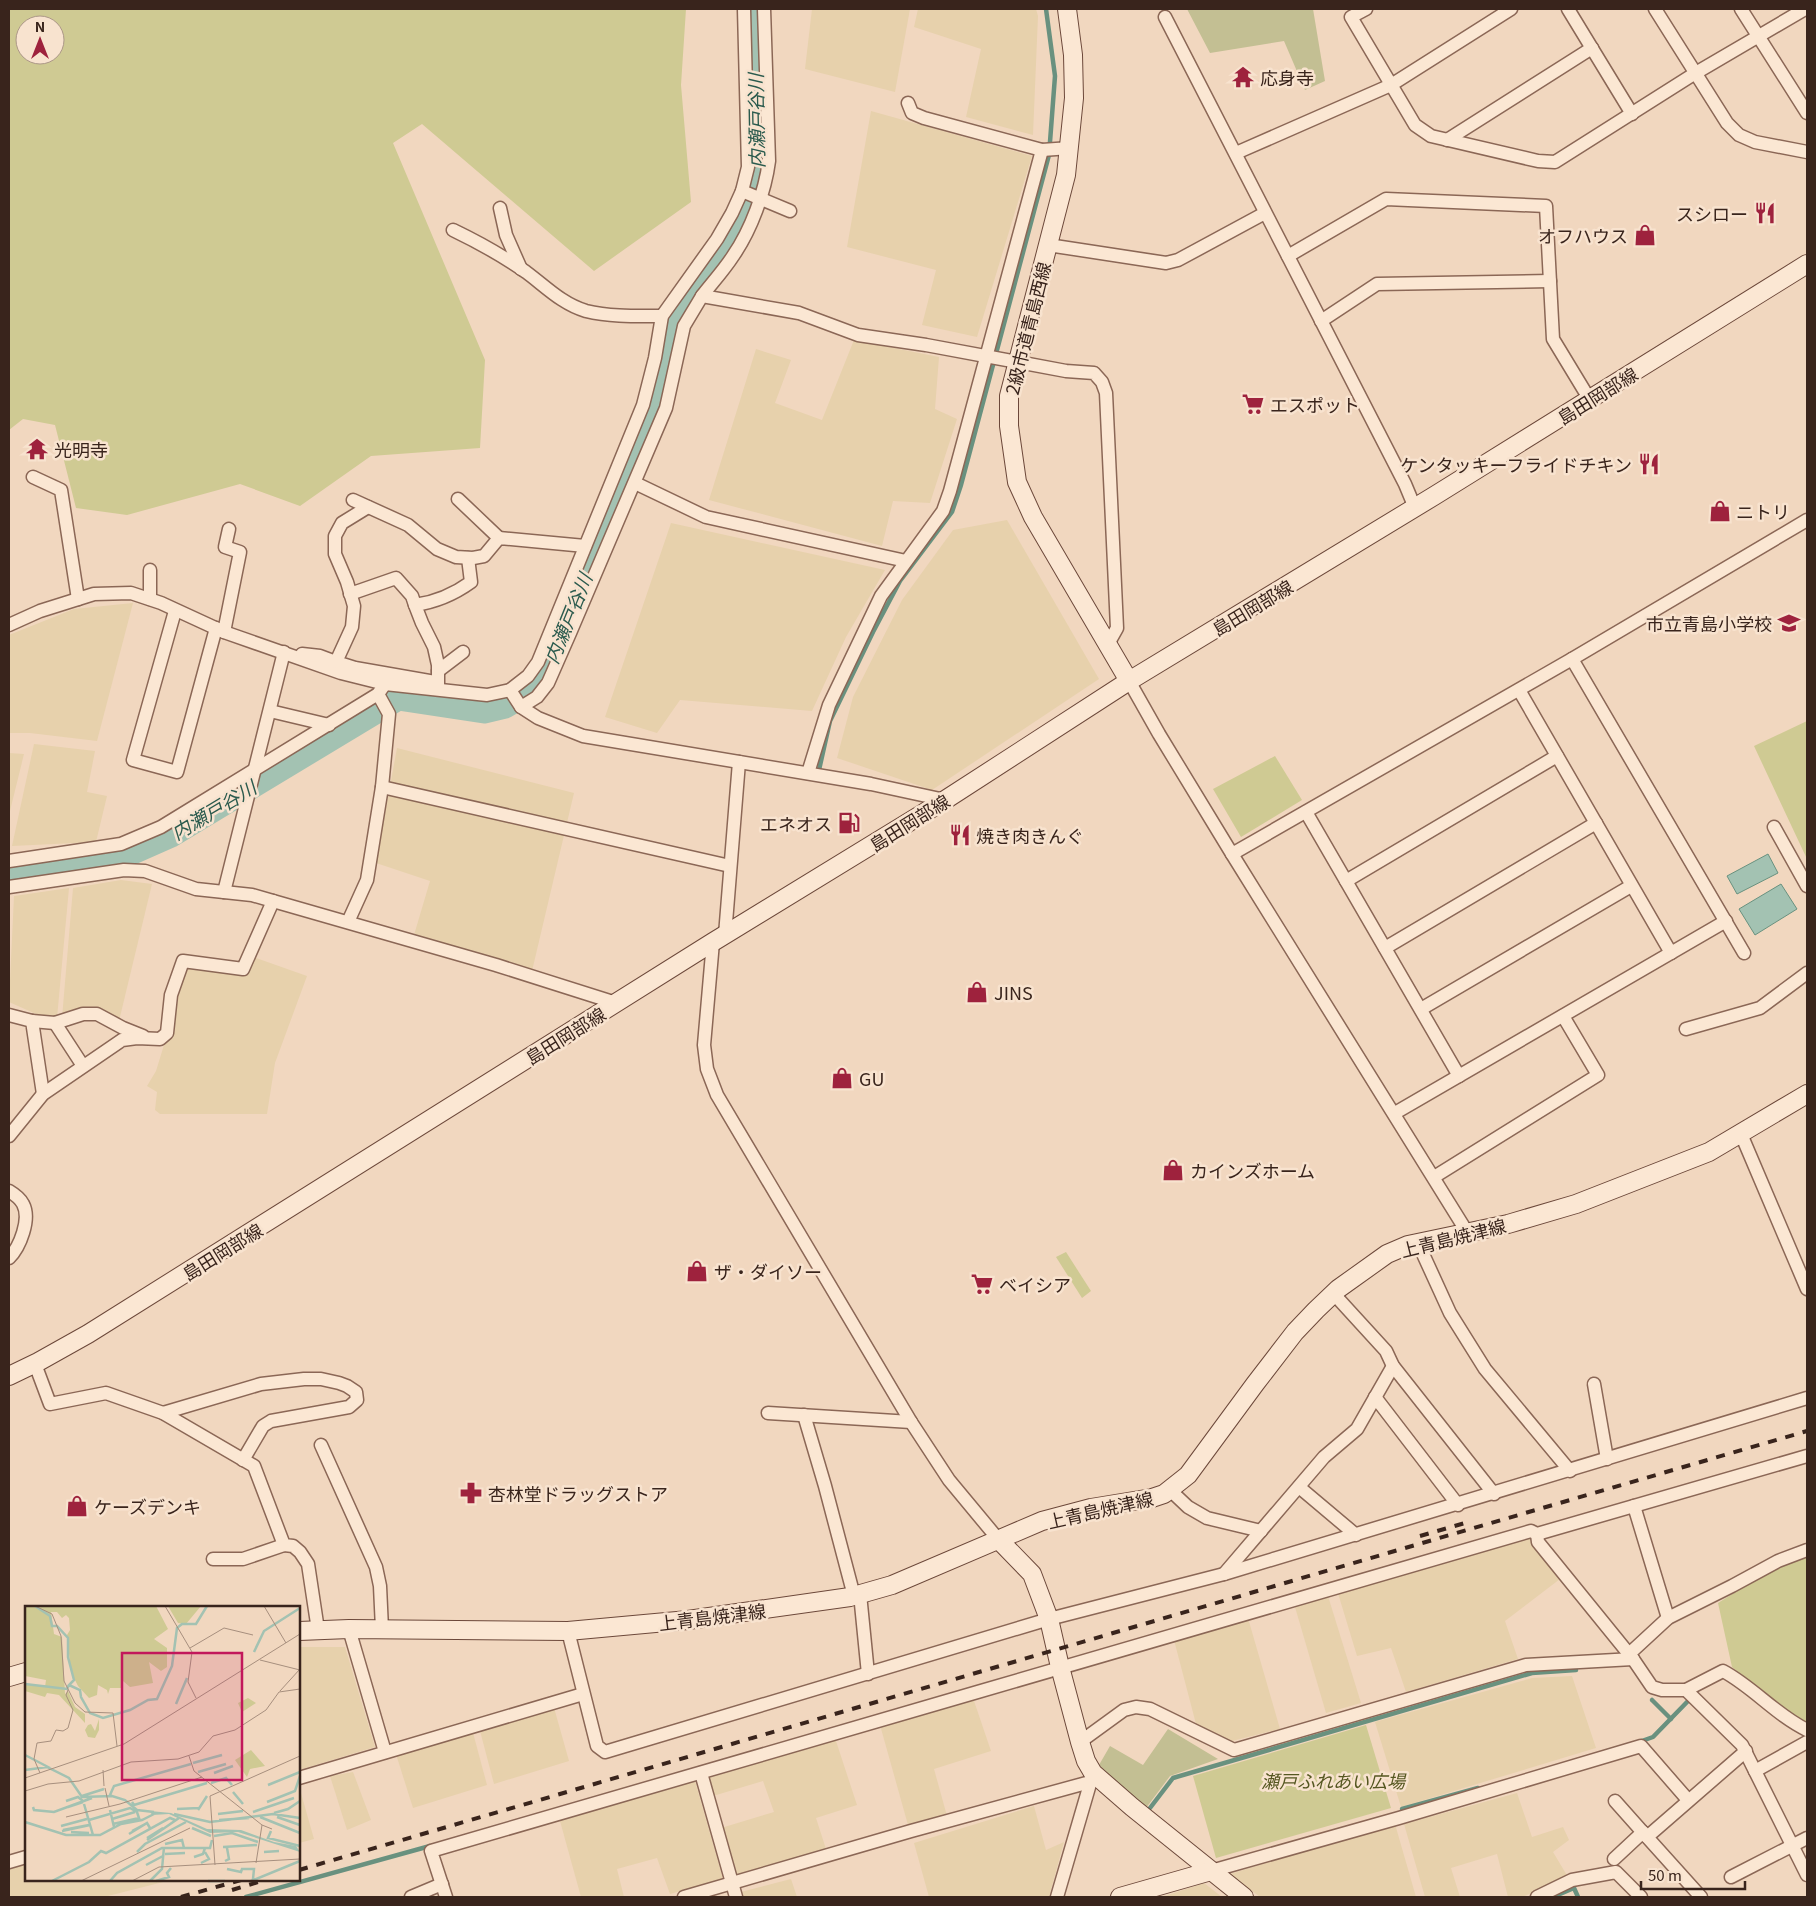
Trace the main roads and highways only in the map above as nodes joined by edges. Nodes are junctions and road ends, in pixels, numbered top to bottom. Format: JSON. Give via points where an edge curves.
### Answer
{"nodes":[{"id":1,"x":1068,"y":9,"type":"edge"},
{"id":2,"x":1807,"y":264,"type":"edge"},
{"id":3,"x":1129,"y":681,"type":"junction"},
{"id":4,"x":1807,"y":1094,"type":"edge"},
{"id":5,"x":9,"y":1376,"type":"edge"},
{"id":6,"x":998,"y":1539,"type":"junction"},
{"id":7,"x":300,"y":1630,"type":"edge"},
{"id":8,"x":25,"y":1672,"type":"edge"},
{"id":9,"x":9,"y":1676,"type":"edge"},
{"id":10,"x":1212,"y":1871,"type":"junction"},
{"id":11,"x":1120,"y":1897,"type":"edge"},
{"id":12,"x":1244,"y":1897,"type":"edge"}],
"edges":[{"from":1,"to":3,"type":"main road","name":"2級市道青島西線","via":[[1074,89],[1070,148],[1066,175],[1009,396],[1009,426],[1017,482],[1033,517]]},
{"from":2,"to":3,"type":"main road","name":"島田岡部線"},
{"from":3,"to":5,"type":"main road","name":"島田岡部線","via":[[946,800],[719,938],[180,1277],[88,1334]]},
{"from":4,"to":6,"type":"main road","name":"上青島焼津線","via":[[1709,1152],[1576,1204],[1508,1224],[1418,1243],[1387,1254],[1333,1293],[1295,1332],[1188,1474],[1170,1490],[1152,1498],[1091,1508],[1042,1521]]},
{"from":6,"to":7,"type":"main road","name":"上青島焼津線","via":[[892,1585],[857,1595],[688,1620],[568,1631]]},
{"from":6,"to":10,"type":"main road","via":[[1032,1574],[1049,1619],[1091,1778]]},
{"from":8,"to":9,"type":"main road"},
{"from":10,"to":11,"type":"main road"},
{"from":10,"to":12,"type":"main road"}]}
